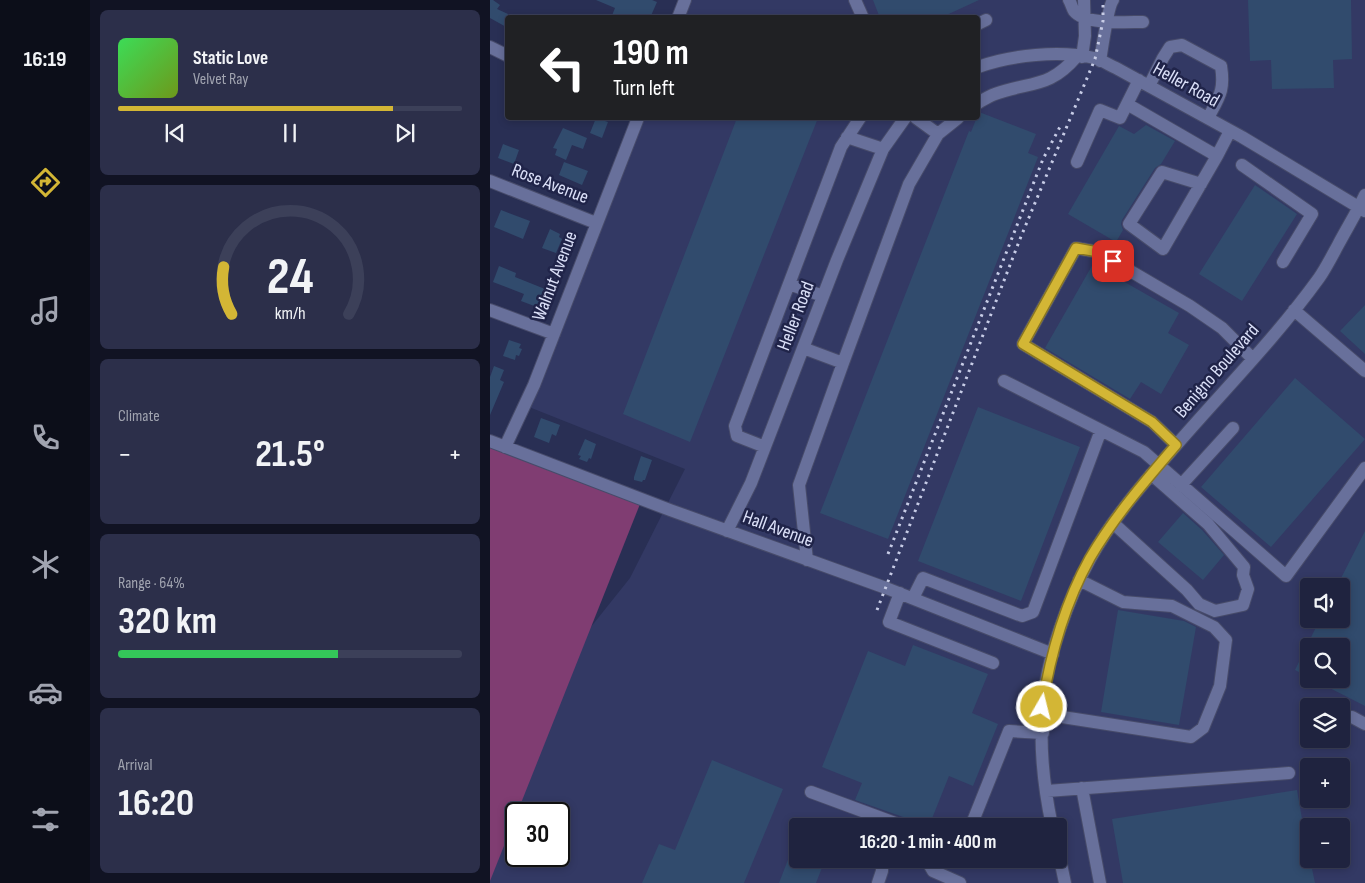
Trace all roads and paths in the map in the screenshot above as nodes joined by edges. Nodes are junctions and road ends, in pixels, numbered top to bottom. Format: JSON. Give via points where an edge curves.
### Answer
{"nodes":[{"id":1,"x":685,"y":0,"type":"edge"},
{"id":2,"x":855,"y":0,"type":"edge"},
{"id":3,"x":1069,"y":0,"type":"edge"},
{"id":4,"x":1084,"y":0,"type":"edge"},
{"id":5,"x":1114,"y":0,"type":"edge"},
{"id":6,"x":679,"y":15,"type":"edge"},
{"id":7,"x":862,"y":15,"type":"edge"},
{"id":8,"x":1084,"y":19,"type":"junction"},
{"id":9,"x":1108,"y":22,"type":"junction"},
{"id":10,"x":1143,"y":22,"type":"dead end"},
{"id":11,"x":490,"y":46,"type":"edge"},
{"id":12,"x":505,"y":54,"type":"edge"},
{"id":13,"x":1079,"y":56,"type":"junction"},
{"id":14,"x":1100,"y":60,"type":"junction"},
{"id":15,"x":980,"y":66,"type":"edge"},
{"id":16,"x":1144,"y":83,"type":"junction"},
{"id":17,"x":980,"y":102,"type":"edge"},
{"id":18,"x":1127,"y":104,"type":"junction"},
{"id":19,"x":1208,"y":118,"type":"junction"},
{"id":20,"x":637,"y":120,"type":"edge"},
{"id":21,"x":859,"y":120,"type":"edge"},
{"id":22,"x":904,"y":120,"type":"edge"},
{"id":23,"x":919,"y":120,"type":"edge"},
{"id":24,"x":956,"y":120,"type":"edge"},
{"id":25,"x":1230,"y":131,"type":"junction"},
{"id":26,"x":938,"y":134,"type":"junction"},
{"id":27,"x":847,"y":137,"type":"junction"},
{"id":28,"x":883,"y":150,"type":"junction"},
{"id":29,"x":1217,"y":156,"type":"junction"},
{"id":30,"x":1077,"y":162,"type":"dead end"},
{"id":31,"x":1242,"y":165,"type":"dead end"},
{"id":32,"x":490,"y":181,"type":"edge"},
{"id":33,"x":1201,"y":184,"type":"junction"},
{"id":34,"x":1365,"y":195,"type":"edge"},
{"id":35,"x":1362,"y":209,"type":"edge"},
{"id":36,"x":596,"y":222,"type":"junction"},
{"id":37,"x":1283,"y":262,"type":"dead end"},
{"id":38,"x":789,"y":284,"type":"junction"},
{"id":39,"x":823,"y":296,"type":"junction"},
{"id":40,"x":490,"y":310,"type":"edge"},
{"id":41,"x":1294,"y":310,"type":"junction"},
{"id":42,"x":554,"y":334,"type":"junction"},
{"id":43,"x":803,"y":348,"type":"junction"},
{"id":44,"x":1252,"y":358,"type":"junction"},
{"id":45,"x":843,"y":363,"type":"junction"},
{"id":46,"x":1365,"y":371,"type":"edge"},
{"id":47,"x":1004,"y":381,"type":"dead end"},
{"id":48,"x":1233,"y":428,"type":"dead end"},
{"id":49,"x":1101,"y":430,"type":"junction"},
{"id":50,"x":491,"y":443,"type":"edge"},
{"id":51,"x":1176,"y":445,"type":"junction"},
{"id":52,"x":506,"y":447,"type":"junction"},
{"id":53,"x":765,"y":447,"type":"junction"},
{"id":54,"x":1365,"y":468,"type":"edge"},
{"id":55,"x":1155,"y":470,"type":"junction"},
{"id":56,"x":1181,"y":485,"type":"junction"},
{"id":57,"x":1113,"y":523,"type":"junction"},
{"id":58,"x":727,"y":531,"type":"junction"},
{"id":59,"x":807,"y":560,"type":"junction"},
{"id":60,"x":1079,"y":580,"type":"junction"},
{"id":61,"x":900,"y":593,"type":"junction"},
{"id":62,"x":913,"y":598,"type":"junction"},
{"id":63,"x":1053,"y":654,"type":"junction"},
{"id":64,"x":993,"y":663,"type":"dead end"},
{"id":65,"x":1043,"y":714,"type":"junction"},
{"id":66,"x":1352,"y":717,"type":"dead end"},
{"id":67,"x":1365,"y":724,"type":"edge"},
{"id":68,"x":1043,"y":733,"type":"junction"},
{"id":69,"x":1289,"y":773,"type":"dead end"},
{"id":70,"x":1082,"y":788,"type":"junction"},
{"id":71,"x":1047,"y":791,"type":"junction"},
{"id":72,"x":811,"y":792,"type":"dead end"},
{"id":73,"x":881,"y":818,"type":"edge"},
{"id":74,"x":975,"y":818,"type":"edge"},
{"id":75,"x":1051,"y":818,"type":"edge"},
{"id":76,"x":882,"y":868,"type":"edge"},
{"id":77,"x":931,"y":868,"type":"edge"},
{"id":78,"x":1062,"y":868,"type":"edge"},
{"id":79,"x":878,"y":883,"type":"edge"},
{"id":80,"x":960,"y":883,"type":"edge"},
{"id":81,"x":1065,"y":883,"type":"edge"},
{"id":82,"x":1100,"y":883,"type":"edge"}],
"edges":[{"from":1,"to":6,"type":"street"},
{"from":2,"to":7,"type":"street"},
{"from":3,"to":8,"type":"street","via":[[1074,12]]},
{"from":4,"to":8,"type":"street"},
{"from":5,"to":9,"type":"street","via":[[1109,7]]},
{"from":8,"to":9,"type":"street"},
{"from":8,"to":13,"type":"street","via":[[1085,36]]},
{"from":9,"to":10,"type":"street"},
{"from":9,"to":14,"type":"street"},
{"from":11,"to":12,"type":"street"},
{"from":13,"to":14,"type":"street","name":"Heller Road"},
{"from":13,"to":15,"type":"street","name":"Heller Road","via":[[1030,56]]},
{"from":13,"to":17,"type":"street","via":[[1041,83],[994,94]]},
{"from":14,"to":16,"type":"street","name":"Heller Road"},
{"from":16,"to":18,"type":"street"},
{"from":16,"to":19,"type":"street","name":"Heller Road"},
{"from":16,"to":19,"type":"street","via":[[1170,48],[1182,45],[1221,66],[1222,93]]},
{"from":18,"to":29,"type":"street"},
{"from":18,"to":30,"type":"street","via":[[1120,118],[1100,110]]},
{"from":19,"to":25,"type":"street","name":"Heller Road"},
{"from":20,"to":36,"type":"street","name":"Walnut Avenue"},
{"from":21,"to":27,"type":"street"},
{"from":22,"to":28,"type":"street","name":"Heller Road"},
{"from":23,"to":26,"type":"street"},
{"from":24,"to":26,"type":"street"},
{"from":25,"to":29,"type":"street"},
{"from":25,"to":35,"type":"street","name":"Heller Road"},
{"from":26,"to":45,"type":"street","via":[[909,184]]},
{"from":27,"to":28,"type":"street"},
{"from":27,"to":38,"type":"street"},
{"from":28,"to":39,"type":"street","name":"Heller Road"},
{"from":29,"to":33,"type":"street"},
{"from":31,"to":37,"type":"street","via":[[1312,214]]},
{"from":32,"to":36,"type":"street","name":"Rose Avenue"},
{"from":33,"to":33,"type":"street","via":[[1163,249],[1129,224],[1162,172]]},
{"from":34,"to":35,"type":"street","name":"Benigno Boulevard"},
{"from":35,"to":41,"type":"street","name":"Benigno Boulevard","via":[[1320,276]]},
{"from":36,"to":42,"type":"street","name":"Walnut Avenue"},
{"from":38,"to":39,"type":"street"},
{"from":38,"to":53,"type":"street","via":[[735,426],[737,436]]},
{"from":39,"to":43,"type":"street","name":"Heller Road"},
{"from":40,"to":42,"type":"street"},
{"from":41,"to":44,"type":"street","name":"Benigno Boulevard"},
{"from":41,"to":46,"type":"street"},
{"from":42,"to":52,"type":"street","name":"Walnut Avenue"},
{"from":43,"to":45,"type":"street"},
{"from":43,"to":53,"type":"street","name":"Heller Road"},
{"from":44,"to":51,"type":"street","name":"Benigno Boulevard"},
{"from":44,"to":51,"type":"street","via":[[1222,328],[1190,306],[1098,252],[1076,248],[1023,344],[1152,422]]},
{"from":45,"to":59,"type":"street","via":[[799,485]]},
{"from":47,"to":49,"type":"street"},
{"from":48,"to":56,"type":"street"},
{"from":49,"to":55,"type":"street","via":[[1144,452]]},
{"from":49,"to":62,"type":"street","via":[[1033,612],[1022,616],[923,578]]},
{"from":50,"to":52,"type":"street","name":"Hall Avenue"},
{"from":51,"to":55,"type":"street","name":"Benigno Boulevard"},
{"from":52,"to":58,"type":"street","name":"Hall Avenue"},
{"from":53,"to":58,"type":"street","name":"Heller Road"},
{"from":54,"to":56,"type":"street","via":[[1286,576]]},
{"from":55,"to":56,"type":"street"},
{"from":55,"to":57,"type":"street","name":"Benigno Boulevard"},
{"from":55,"to":57,"type":"street","via":[[1208,524],[1244,567],[1248,589],[1243,605],[1215,611],[1198,604],[1188,590]]},
{"from":57,"to":60,"type":"street","name":"Benigno Boulevard"},
{"from":58,"to":59,"type":"street","name":"Hall Avenue"},
{"from":59,"to":61,"type":"street","name":"Hall Avenue"},
{"from":60,"to":63,"type":"street","name":"Benigno Boulevard"},
{"from":60,"to":65,"type":"street","via":[[1123,602],[1172,606],[1214,627],[1226,640],[1220,686],[1203,728],[1191,737]]},
{"from":61,"to":62,"type":"street","name":"Hall Avenue"},
{"from":61,"to":64,"type":"street","via":[[889,622]]},
{"from":62,"to":63,"type":"street","name":"Hall Avenue"},
{"from":63,"to":65,"type":"street","name":"Benigno Boulevard"},
{"from":65,"to":68,"type":"street","name":"Benigno Boulevard"},
{"from":66,"to":67,"type":"street"},
{"from":68,"to":71,"type":"street","name":"Benigno Boulevard"},
{"from":68,"to":74,"type":"street","via":[[1009,732]]},
{"from":69,"to":70,"type":"street"},
{"from":70,"to":71,"type":"street"},
{"from":70,"to":82,"type":"street"},
{"from":71,"to":75,"type":"street","name":"Benigno Boulevard"},
{"from":72,"to":73,"type":"street"},
{"from":76,"to":79,"type":"street"},
{"from":77,"to":80,"type":"street"},
{"from":78,"to":81,"type":"street"}]}
